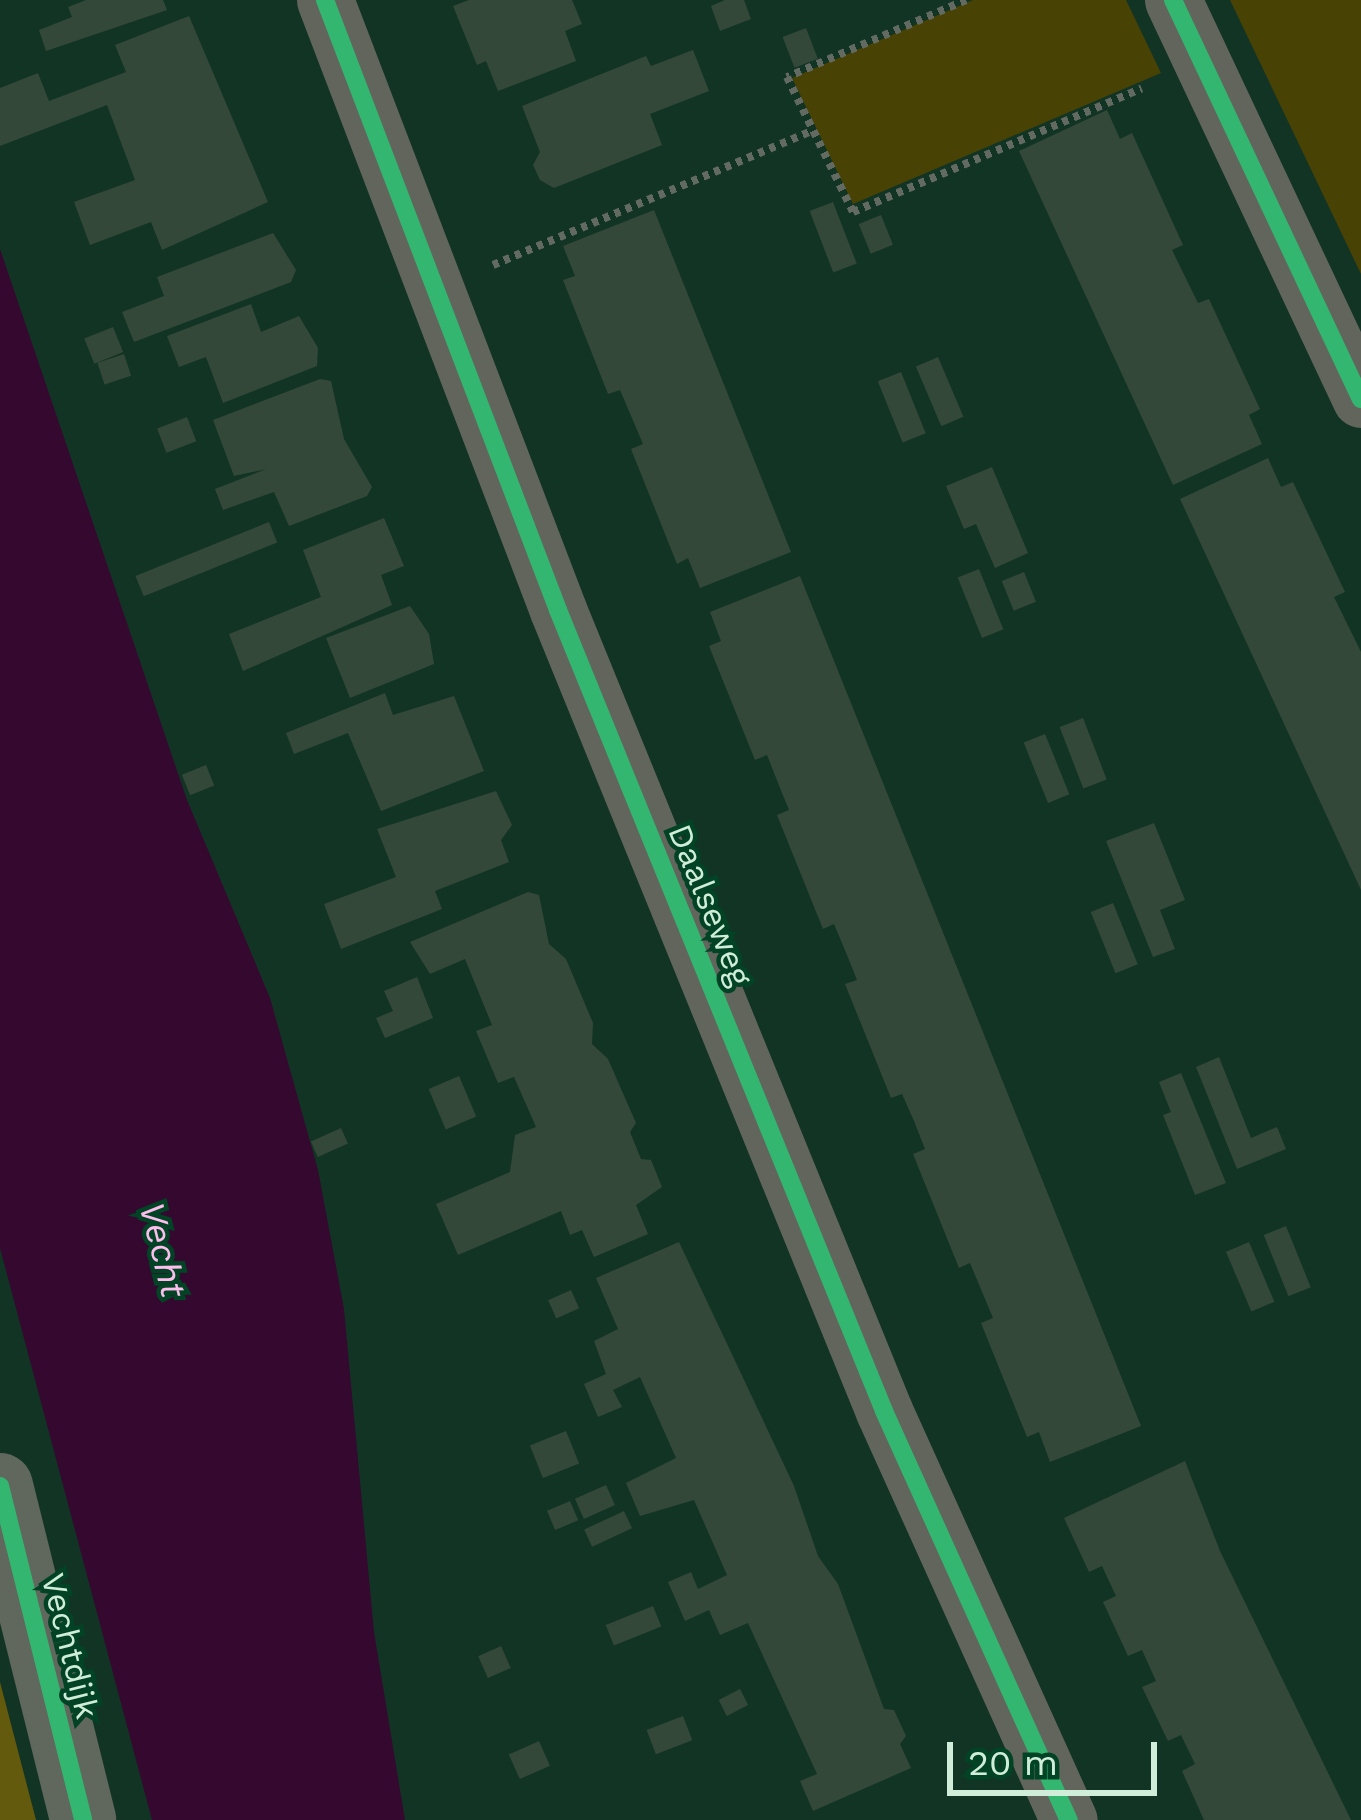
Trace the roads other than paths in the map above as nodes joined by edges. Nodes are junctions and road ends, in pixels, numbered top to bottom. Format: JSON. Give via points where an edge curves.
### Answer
{"nodes":[{"id":1,"x":325,"y":0,"type":"edge"},
{"id":2,"x":1173,"y":0,"type":"edge"},
{"id":3,"x":1361,"y":399,"type":"edge"},
{"id":4,"x":0,"y":1486,"type":"edge"},
{"id":5,"x":82,"y":1820,"type":"edge"},
{"id":6,"x":1069,"y":1820,"type":"edge"}],
"edges":[{"from":1,"to":6,"type":"street","name":"Daalseweg","via":[[558,610],[884,1411]]},
{"from":2,"to":3,"type":"street"},
{"from":4,"to":5,"type":"street","name":"Vechtdijk"}]}
